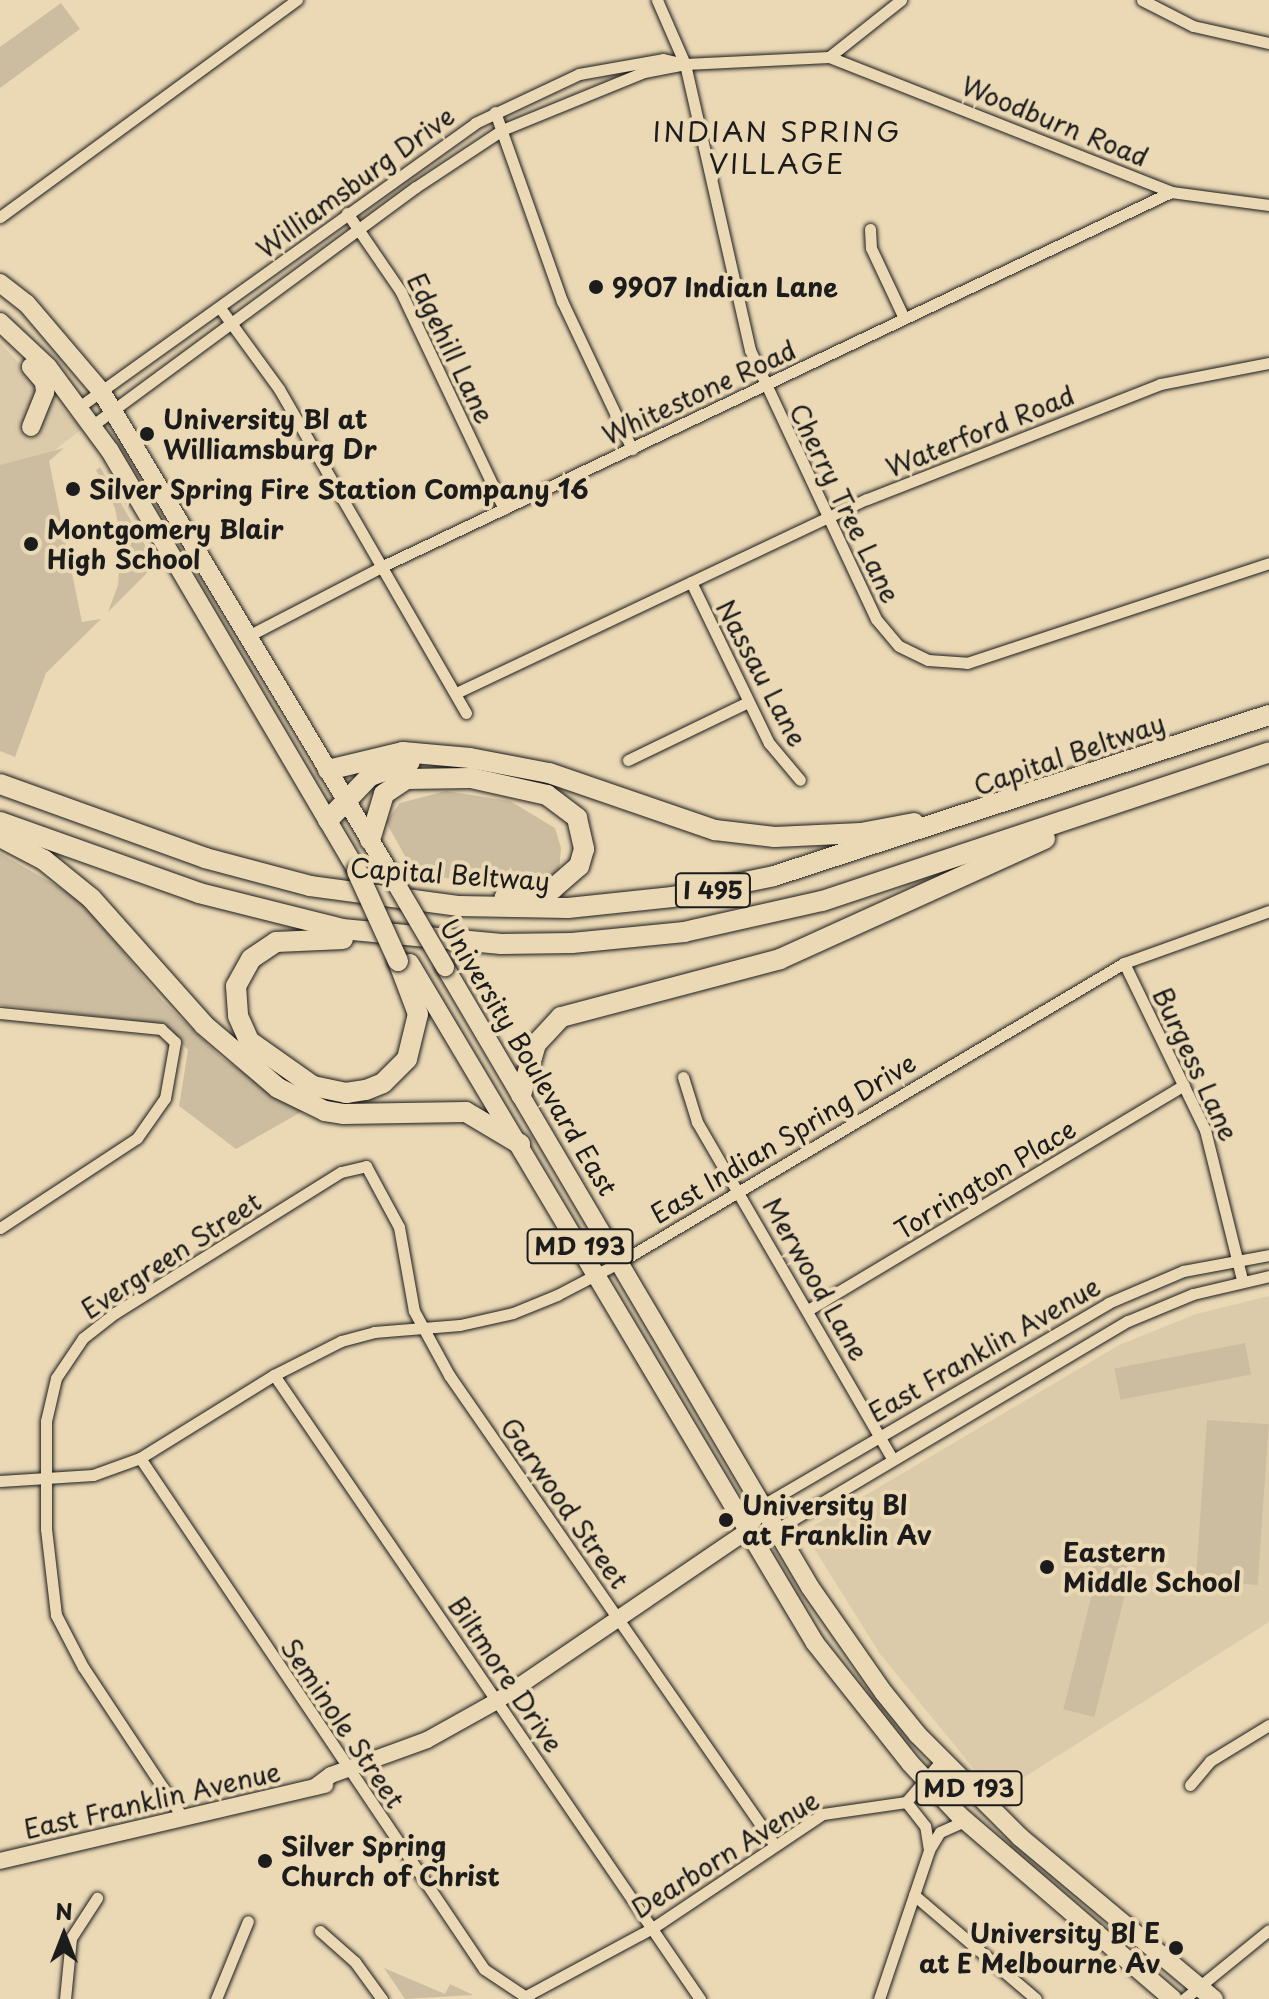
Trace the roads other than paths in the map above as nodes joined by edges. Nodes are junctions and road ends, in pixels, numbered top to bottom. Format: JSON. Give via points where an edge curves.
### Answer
{"nodes":[{"id":1,"x":297,"y":0,"type":"edge"},
{"id":2,"x":657,"y":0,"type":"edge"},
{"id":3,"x":901,"y":0,"type":"edge"},
{"id":4,"x":1142,"y":0,"type":"edge"},
{"id":5,"x":1269,"y":43,"type":"edge"},
{"id":6,"x":829,"y":57,"type":"junction"},
{"id":7,"x":685,"y":64,"type":"junction"},
{"id":8,"x":495,"y":112,"type":"junction"},
{"id":9,"x":502,"y":130,"type":"junction"},
{"id":10,"x":1171,"y":192,"type":"junction"},
{"id":11,"x":1269,"y":205,"type":"edge"},
{"id":12,"x":347,"y":213,"type":"junction"},
{"id":13,"x":0,"y":217,"type":"edge"},
{"id":14,"x":870,"y":229,"type":"dead end"},
{"id":15,"x":360,"y":230,"type":"junction"},
{"id":16,"x":0,"y":283,"type":"edge"},
{"id":17,"x":220,"y":308,"type":"junction"},
{"id":18,"x":904,"y":318,"type":"junction"},
{"id":19,"x":232,"y":324,"type":"junction"},
{"id":20,"x":6,"y":328,"type":"edge"},
{"id":21,"x":1269,"y":363,"type":"edge"},
{"id":22,"x":764,"y":386,"type":"junction"},
{"id":23,"x":101,"y":391,"type":"junction"},
{"id":24,"x":79,"y":407,"type":"junction"},
{"id":25,"x":112,"y":411,"type":"junction"},
{"id":26,"x":93,"y":425,"type":"junction"},
{"id":27,"x":31,"y":427,"type":"dead end"},
{"id":28,"x":632,"y":449,"type":"junction"},
{"id":29,"x":504,"y":509,"type":"junction"},
{"id":30,"x":826,"y":518,"type":"junction"},
{"id":31,"x":1269,"y":563,"type":"edge"},
{"id":32,"x":383,"y":566,"type":"junction"},
{"id":33,"x":691,"y":582,"type":"junction"},
{"id":34,"x":248,"y":636,"type":"junction"},
{"id":35,"x":456,"y":693,"type":"junction"},
{"id":36,"x":748,"y":702,"type":"junction"},
{"id":37,"x":466,"y":713,"type":"dead end"},
{"id":38,"x":1269,"y":715,"type":"edge"},
{"id":39,"x":1269,"y":752,"type":"edge"},
{"id":40,"x":470,"y":758,"type":"junction"},
{"id":41,"x":628,"y":760,"type":"dead end"},
{"id":42,"x":328,"y":770,"type":"junction"},
{"id":43,"x":800,"y":780,"type":"dead end"},
{"id":44,"x":0,"y":784,"type":"edge"},
{"id":45,"x":345,"y":799,"type":"junction"},
{"id":46,"x":1126,"y":800,"type":"junction"},
{"id":47,"x":1000,"y":805,"type":"junction"},
{"id":48,"x":328,"y":820,"type":"junction"},
{"id":49,"x":0,"y":822,"type":"edge"},
{"id":50,"x":0,"y":837,"type":"edge"},
{"id":51,"x":370,"y":840,"type":"junction"},
{"id":52,"x":357,"y":871,"type":"joint"},
{"id":53,"x":415,"y":902,"type":"junction"},
{"id":54,"x":1269,"y":911,"type":"edge"},
{"id":55,"x":501,"y":944,"type":"junction"},
{"id":56,"x":404,"y":962,"type":"junction"},
{"id":57,"x":1124,"y":963,"type":"junction"},
{"id":58,"x":0,"y":1013,"type":"edge"},
{"id":59,"x":683,"y":1077,"type":"dead end"},
{"id":60,"x":1184,"y":1085,"type":"junction"},
{"id":61,"x":521,"y":1095,"type":"junction"},
{"id":62,"x":520,"y":1144,"type":"junction"},
{"id":63,"x":366,"y":1166,"type":"joint"},
{"id":64,"x":738,"y":1188,"type":"junction"},
{"id":65,"x":0,"y":1228,"type":"edge"},
{"id":66,"x":1269,"y":1255,"type":"edge"},
{"id":67,"x":1236,"y":1257,"type":"junction"},
{"id":68,"x":620,"y":1262,"type":"junction"},
{"id":69,"x":597,"y":1275,"type":"junction"},
{"id":70,"x":1269,"y":1276,"type":"edge"},
{"id":71,"x":1242,"y":1280,"type":"junction"},
{"id":72,"x":808,"y":1310,"type":"junction"},
{"id":73,"x":422,"y":1327,"type":"junction"},
{"id":74,"x":274,"y":1375,"type":"junction"},
{"id":75,"x":882,"y":1435,"type":"junction"},
{"id":76,"x":140,"y":1458,"type":"junction"},
{"id":77,"x":892,"y":1459,"type":"junction"},
{"id":78,"x":46,"y":1480,"type":"junction"},
{"id":79,"x":0,"y":1481,"type":"edge"},
{"id":80,"x":763,"y":1505,"type":"junction"},
{"id":81,"x":777,"y":1529,"type":"junction"},
{"id":82,"x":747,"y":1531,"type":"junction"},
{"id":83,"x":620,"y":1620,"type":"junction"},
{"id":84,"x":497,"y":1701,"type":"junction"},
{"id":85,"x":1269,"y":1725,"type":"edge"},
{"id":86,"x":942,"y":1760,"type":"junction"},
{"id":87,"x":350,"y":1772,"type":"junction"},
{"id":88,"x":925,"y":1779,"type":"junction"},
{"id":89,"x":1190,"y":1785,"type":"dead end"},
{"id":90,"x":906,"y":1802,"type":"junction"},
{"id":91,"x":183,"y":1818,"type":"junction"},
{"id":92,"x":965,"y":1821,"type":"junction"},
{"id":93,"x":774,"y":1844,"type":"junction"},
{"id":94,"x":929,"y":1850,"type":"junction"},
{"id":95,"x":0,"y":1861,"type":"edge"},
{"id":96,"x":914,"y":1895,"type":"junction"},
{"id":97,"x":97,"y":1898,"type":"dead end"},
{"id":98,"x":248,"y":1921,"type":"dead end"},
{"id":99,"x":654,"y":1927,"type":"junction"},
{"id":100,"x":1269,"y":1930,"type":"edge"},
{"id":101,"x":320,"y":1931,"type":"dead end"},
{"id":102,"x":1208,"y":1993,"type":"edge"},
{"id":103,"x":528,"y":1997,"type":"edge"},
{"id":104,"x":65,"y":1999,"type":"edge"},
{"id":105,"x":216,"y":1999,"type":"edge"},
{"id":106,"x":382,"y":1999,"type":"edge"},
{"id":107,"x":700,"y":1999,"type":"edge"},
{"id":108,"x":879,"y":1999,"type":"edge"},
{"id":109,"x":1036,"y":1999,"type":"edge"},
{"id":110,"x":1173,"y":1999,"type":"edge"},
{"id":111,"x":1184,"y":1999,"type":"edge"}],
"edges":[{"from":1,"to":13,"type":"street"},
{"from":2,"to":7,"type":"street","name":"Cherry Tree Lane"},
{"from":3,"to":6,"type":"street"},
{"from":4,"to":5,"type":"street","via":[[1193,26]]},
{"from":6,"to":7,"type":"street","name":"Williamsburg Drive"},
{"from":6,"to":10,"type":"street","name":"Woodburn Road"},
{"from":7,"to":8,"type":"street","name":"Williamsburg Drive","via":[[663,59],[607,66]]},
{"from":7,"to":9,"type":"street","name":"Williamsburg Drive","via":[[621,80]]},
{"from":7,"to":22,"type":"street","name":"Cherry Tree Lane","via":[[736,305]]},
{"from":8,"to":9,"type":"street"},
{"from":8,"to":12,"type":"street","name":"Williamsburg Drive"},
{"from":9,"to":15,"type":"street","name":"Williamsburg Drive"},
{"from":9,"to":28,"type":"street","via":[[562,301]]},
{"from":10,"to":11,"type":"street","name":"Woodburn Road"},
{"from":10,"to":18,"type":"street","name":"Whitestone Road"},
{"from":12,"to":15,"type":"street","name":"Edgehill Lane"},
{"from":12,"to":17,"type":"street","name":"Williamsburg Drive"},
{"from":14,"to":18,"type":"street","via":[[871,248]]},
{"from":15,"to":19,"type":"street","name":"Williamsburg Drive"},
{"from":15,"to":29,"type":"street","name":"Edgehill Lane","via":[[401,292]]},
{"from":16,"to":23,"type":"main road","name":"University Boulevard East","number":"MD 193","via":[[27,304]]},
{"from":17,"to":19,"type":"street"},
{"from":17,"to":23,"type":"street","name":"Williamsburg Drive"},
{"from":18,"to":22,"type":"street","name":"Whitestone Road"},
{"from":19,"to":25,"type":"street","name":"Williamsburg Drive"},
{"from":19,"to":32,"type":"street","via":[[279,389]]},
{"from":20,"to":24,"type":"main road"},
{"from":20,"to":27,"type":"main road","via":[[45,384],[41,410]]},
{"from":21,"to":30,"type":"street","name":"Waterford Road","via":[[1160,384]]},
{"from":22,"to":28,"type":"street","name":"Whitestone Road"},
{"from":22,"to":30,"type":"street","name":"Cherry Tree Lane"},
{"from":23,"to":24,"type":"street","name":"Williamsburg Drive"},
{"from":23,"to":25,"type":"main road","name":"University Boulevard East","number":"MD 193"},
{"from":24,"to":26,"type":"main road"},
{"from":25,"to":26,"type":"street","name":"Williamsburg Drive"},
{"from":25,"to":34,"type":"main road","name":"University Boulevard East","number":"MD 193"},
{"from":26,"to":48,"type":"main road"},
{"from":28,"to":29,"type":"street","name":"Whitestone Road"},
{"from":29,"to":32,"type":"street","name":"Whitestone Road"},
{"from":30,"to":31,"type":"street","name":"Cherry Tree Lane","via":[[886,634],[914,654],[948,664],[991,657]]},
{"from":30,"to":33,"type":"street","name":"Waterford Road"},
{"from":32,"to":34,"type":"street","name":"Whitestone Road"},
{"from":32,"to":35,"type":"street"},
{"from":33,"to":35,"type":"street","name":"Waterford Road"},
{"from":33,"to":36,"type":"street","name":"Nassau Lane"},
{"from":34,"to":42,"type":"main road","name":"University Boulevard East","number":"MD 193"},
{"from":35,"to":37,"type":"street"},
{"from":36,"to":41,"type":"street"},
{"from":36,"to":43,"type":"street","name":"Nassau Lane","via":[[769,743]]},
{"from":38,"to":47,"type":"highway","name":"Capital Beltway","number":"I 495"},
{"from":39,"to":46,"type":"highway","number":"I 495"},
{"from":40,"to":42,"type":"highway","via":[[403,752]]},
{"from":40,"to":45,"type":"highway","via":[[383,769]]},
{"from":40,"to":47,"type":"highway","via":[[549,773],[715,830],[775,837],[861,833]]},
{"from":42,"to":45,"type":"main road","name":"University Boulevard East","number":"MD 193"},
{"from":44,"to":53,"type":"highway","name":"Capital Beltway","number":"I 495","via":[[241,869],[332,891]]},
{"from":45,"to":48,"type":"highway"},
{"from":45,"to":51,"type":"main road","name":"University Boulevard East","number":"MD 193"},
{"from":46,"to":55,"type":"highway","number":"I 495","via":[[875,884],[743,921],[624,939]]},
{"from":46,"to":61,"type":"highway","via":[[780,959],[561,1017],[536,1044]]},
{"from":47,"to":53,"type":"highway","name":"Capital Beltway","number":"I 495","via":[[774,876],[672,897],[568,908]]},
{"from":48,"to":52,"type":"main road"},
{"from":49,"to":55,"type":"highway","number":"I 495","via":[[129,870],[275,914],[342,929]]},
{"from":50,"to":62,"type":"highway","via":[[44,860],[91,898],[204,1025],[278,1088],[343,1114],[466,1112]]},
{"from":51,"to":53,"type":"highway","via":[[384,794],[420,776],[523,787],[566,805],[577,818],[584,849],[579,866],[553,889]]},
{"from":51,"to":61,"type":"main road","name":"University Boulevard East","number":"MD 193","bridge":true},
{"from":52,"to":56,"type":"highway","bridge":true},
{"from":54,"to":57,"type":"street","name":"East Indian Spring Drive"},
{"from":55,"to":56,"type":"highway","via":[[306,937],[276,942],[251,959],[236,986],[242,1030],[261,1052],[313,1086],[346,1093],[383,1083],[407,1059],[417,1032]]},
{"from":56,"to":62,"type":"main road","name":"University Boulevard East","number":"MD 193"},
{"from":57,"to":60,"type":"street","name":"Burgess Lane"},
{"from":57,"to":64,"type":"street","name":"East Indian Spring Drive"},
{"from":58,"to":65,"type":"street","via":[[161,1029],[175,1042],[165,1098],[137,1138]]},
{"from":59,"to":64,"type":"street","name":"Merwood Lane","via":[[697,1122]]},
{"from":60,"to":67,"type":"street","name":"Burgess Lane","via":[[1217,1162]]},
{"from":60,"to":72,"type":"street","name":"Torrington Place"},
{"from":61,"to":68,"type":"main road","name":"University Boulevard East","number":"MD 193"},
{"from":62,"to":69,"type":"main road","name":"University Boulevard East","number":"MD 193"},
{"from":63,"to":73,"type":"street","name":"Garwood Street","via":[[399,1227],[414,1311]]},
{"from":63,"to":78,"type":"street","name":"Evergreen Street","via":[[341,1172],[83,1338],[53,1389],[46,1421]]},
{"from":64,"to":68,"type":"street","name":"East Indian Spring Drive"},
{"from":64,"to":72,"type":"street","name":"Merwood Lane"},
{"from":66,"to":67,"type":"street","name":"East Franklin Avenue"},
{"from":67,"to":71,"type":"street","name":"Burgess Lane"},
{"from":67,"to":75,"type":"street","name":"East Franklin Avenue","via":[[1183,1271],[1108,1303]]},
{"from":68,"to":69,"type":"street","name":"East Indian Spring Drive"},
{"from":68,"to":80,"type":"main road","name":"University Boulevard East","number":"MD 193"},
{"from":69,"to":73,"type":"street","name":"East Indian Spring Drive","via":[[513,1313]]},
{"from":69,"to":82,"type":"main road","name":"University Boulevard East","number":"MD 193"},
{"from":70,"to":71,"type":"street","name":"East Franklin Avenue"},
{"from":71,"to":77,"type":"street","name":"East Franklin Avenue","via":[[1128,1321]]},
{"from":72,"to":75,"type":"street","name":"Merwood Lane"},
{"from":73,"to":74,"type":"street","name":"East Indian Spring Drive","via":[[341,1341]]},
{"from":73,"to":83,"type":"street","name":"Garwood Street","via":[[449,1375]]},
{"from":74,"to":76,"type":"street","name":"East Indian Spring Drive"},
{"from":74,"to":84,"type":"street","name":"Biltmore Drive"},
{"from":75,"to":77,"type":"street","name":"Merwood Lane"},
{"from":75,"to":80,"type":"street","name":"East Franklin Avenue"},
{"from":76,"to":78,"type":"street","name":"East Indian Spring Drive","via":[[93,1475]]},
{"from":76,"to":87,"type":"street","name":"Seminole Street"},
{"from":77,"to":81,"type":"street","name":"East Franklin Avenue"},
{"from":78,"to":79,"type":"street","name":"East Indian Spring Drive"},
{"from":78,"to":91,"type":"street","name":"Evergreen Street","via":[[49,1583],[56,1615],[83,1667]]},
{"from":80,"to":81,"type":"main road","name":"University Boulevard East","number":"MD 193"},
{"from":80,"to":82,"type":"street","name":"East Franklin Avenue"},
{"from":81,"to":82,"type":"street","name":"East Franklin Avenue"},
{"from":81,"to":86,"type":"main road","name":"University Boulevard East","number":"MD 193","via":[[851,1649]]},
{"from":82,"to":83,"type":"street","name":"East Franklin Avenue"},
{"from":82,"to":88,"type":"main road","name":"University Boulevard East","number":"MD 193","via":[[815,1643]]},
{"from":83,"to":84,"type":"street","name":"East Franklin Avenue"},
{"from":83,"to":93,"type":"street","name":"Garwood Street"},
{"from":84,"to":87,"type":"street","name":"East Franklin Avenue","via":[[427,1740]]},
{"from":84,"to":99,"type":"street","name":"Biltmore Drive"},
{"from":85,"to":89,"type":"street","via":[[1210,1761]]},
{"from":86,"to":88,"type":"street"},
{"from":86,"to":102,"type":"main road","name":"University Boulevard East","number":"MD 193","via":[[1020,1837]]},
{"from":87,"to":91,"type":"street","name":"East Franklin Avenue","via":[[331,1775],[315,1787]]},
{"from":87,"to":103,"type":"street","name":"Seminole Street","via":[[484,1969]]},
{"from":88,"to":90,"type":"street"},
{"from":88,"to":92,"type":"main road","name":"University Boulevard East","number":"MD 193"},
{"from":90,"to":93,"type":"street","name":"Dearborn Avenue","via":[[839,1808]]},
{"from":90,"to":94,"type":"street","via":[[925,1826]]},
{"from":91,"to":95,"type":"street","name":"East Franklin Avenue"},
{"from":92,"to":94,"type":"street","via":[[940,1832]]},
{"from":92,"to":110,"type":"main road","name":"University Boulevard East","number":"MD 193"},
{"from":93,"to":99,"type":"street","name":"Dearborn Avenue"},
{"from":94,"to":96,"type":"street"},
{"from":96,"to":108,"type":"street"},
{"from":96,"to":109,"type":"street"},
{"from":97,"to":104,"type":"street","via":[[71,1938]]},
{"from":98,"to":105,"type":"street"},
{"from":99,"to":103,"type":"street","name":"Dearborn Avenue"},
{"from":99,"to":107,"type":"street","name":"Biltmore Drive"},
{"from":100,"to":102,"type":"street"},
{"from":101,"to":106,"type":"street","via":[[355,1962]]},
{"from":102,"to":111,"type":"street"}]}
